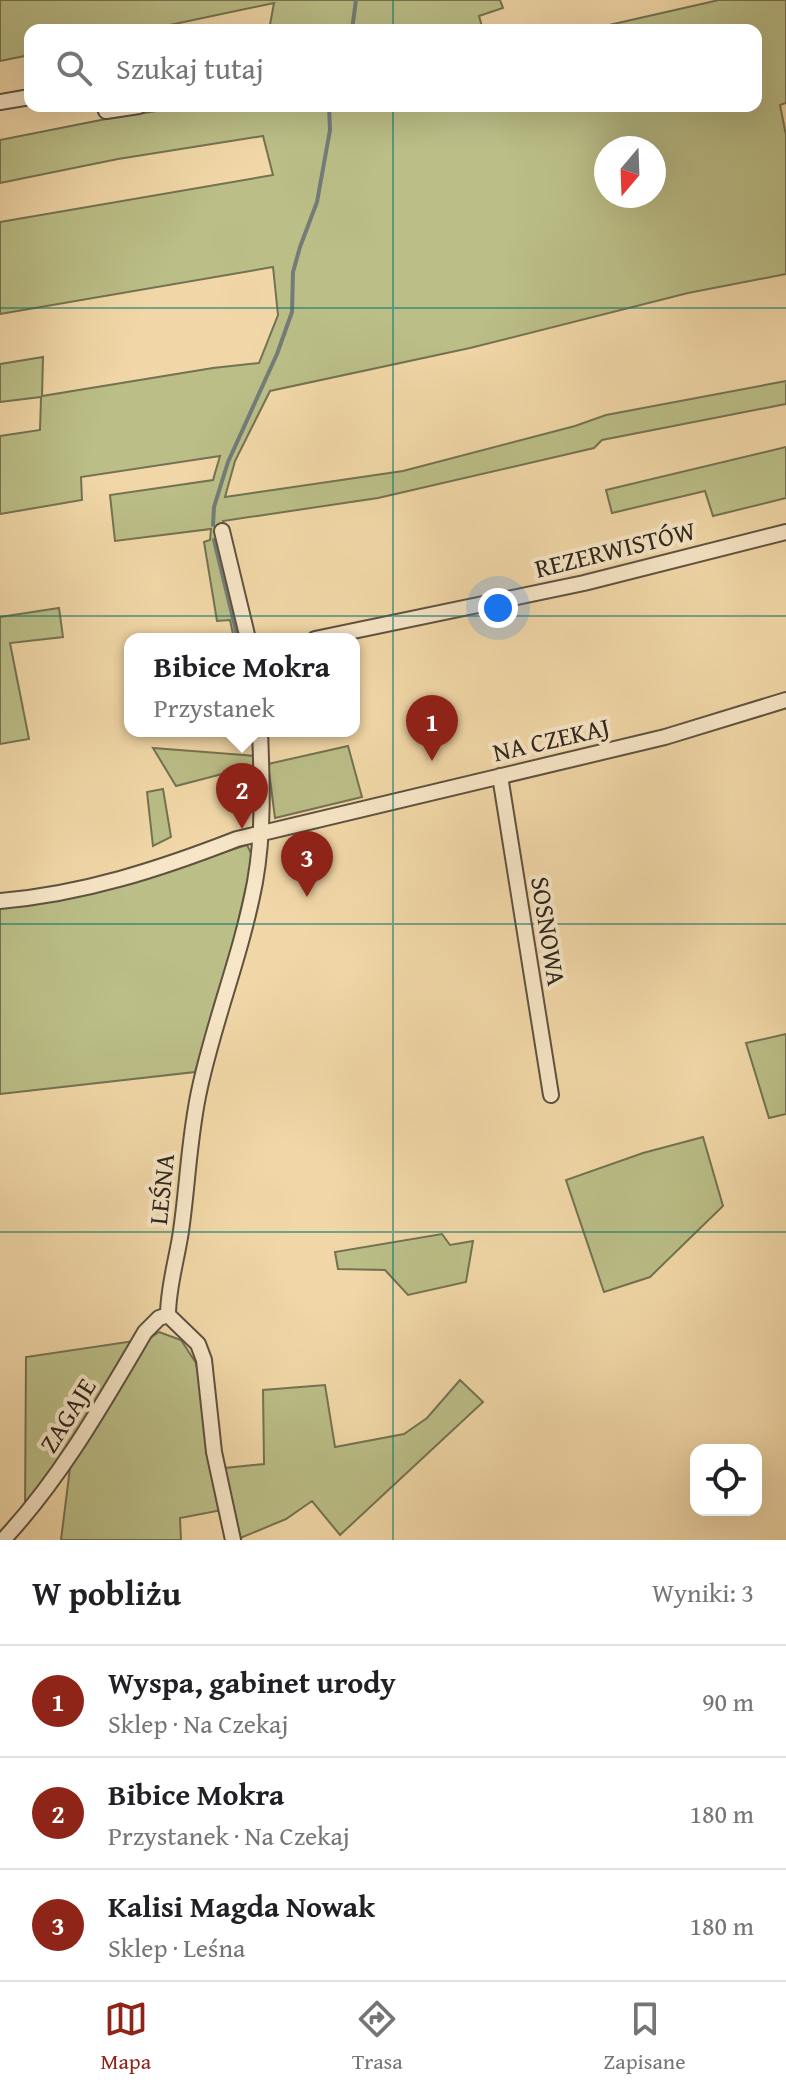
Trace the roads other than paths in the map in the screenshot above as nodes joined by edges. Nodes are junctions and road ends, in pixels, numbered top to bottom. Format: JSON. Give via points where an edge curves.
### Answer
{"nodes":[{"id":1,"x":24,"y":98,"type":"edge"},
{"id":2,"x":0,"y":102,"type":"edge"},
{"id":3,"x":222,"y":531,"type":"dead end"},
{"id":4,"x":786,"y":532,"type":"edge"},
{"id":5,"x":247,"y":633,"type":"edge"},
{"id":6,"x":344,"y":633,"type":"edge"},
{"id":7,"x":786,"y":700,"type":"edge"},
{"id":8,"x":260,"y":737,"type":"edge"},
{"id":9,"x":500,"y":776,"type":"junction"},
{"id":10,"x":262,"y":833,"type":"junction"},
{"id":11,"x":0,"y":901,"type":"edge"},
{"id":12,"x":551,"y":1095,"type":"dead end"},
{"id":13,"x":168,"y":1315,"type":"junction"},
{"id":14,"x":3,"y":1540,"type":"edge"},
{"id":15,"x":233,"y":1540,"type":"edge"}],
"edges":[{"from":1,"to":2,"type":"street"},
{"from":3,"to":5,"type":"street"},
{"from":4,"to":6,"type":"street","name":"REZERWISTÓW","via":[[570,586]]},
{"from":7,"to":9,"type":"street","name":"NA CZEKAJ","via":[[665,737]]},
{"from":8,"to":10,"type":"street","name":"LEŚNA"},
{"from":9,"to":10,"type":"street","name":"NA CZEKAJ"},
{"from":9,"to":12,"type":"street","name":"SOSNOWA"},
{"from":10,"to":11,"type":"street","name":"NA CZEKAJ","via":[[84,889]]},
{"from":10,"to":13,"type":"street","name":"LEŚNA","via":[[234,970],[200,1086]]},
{"from":13,"to":14,"type":"street","name":"ZAGAJE","via":[[145,1332],[63,1468]]},
{"from":13,"to":15,"type":"street","via":[[198,1344],[204,1360],[214,1452]]}]}
